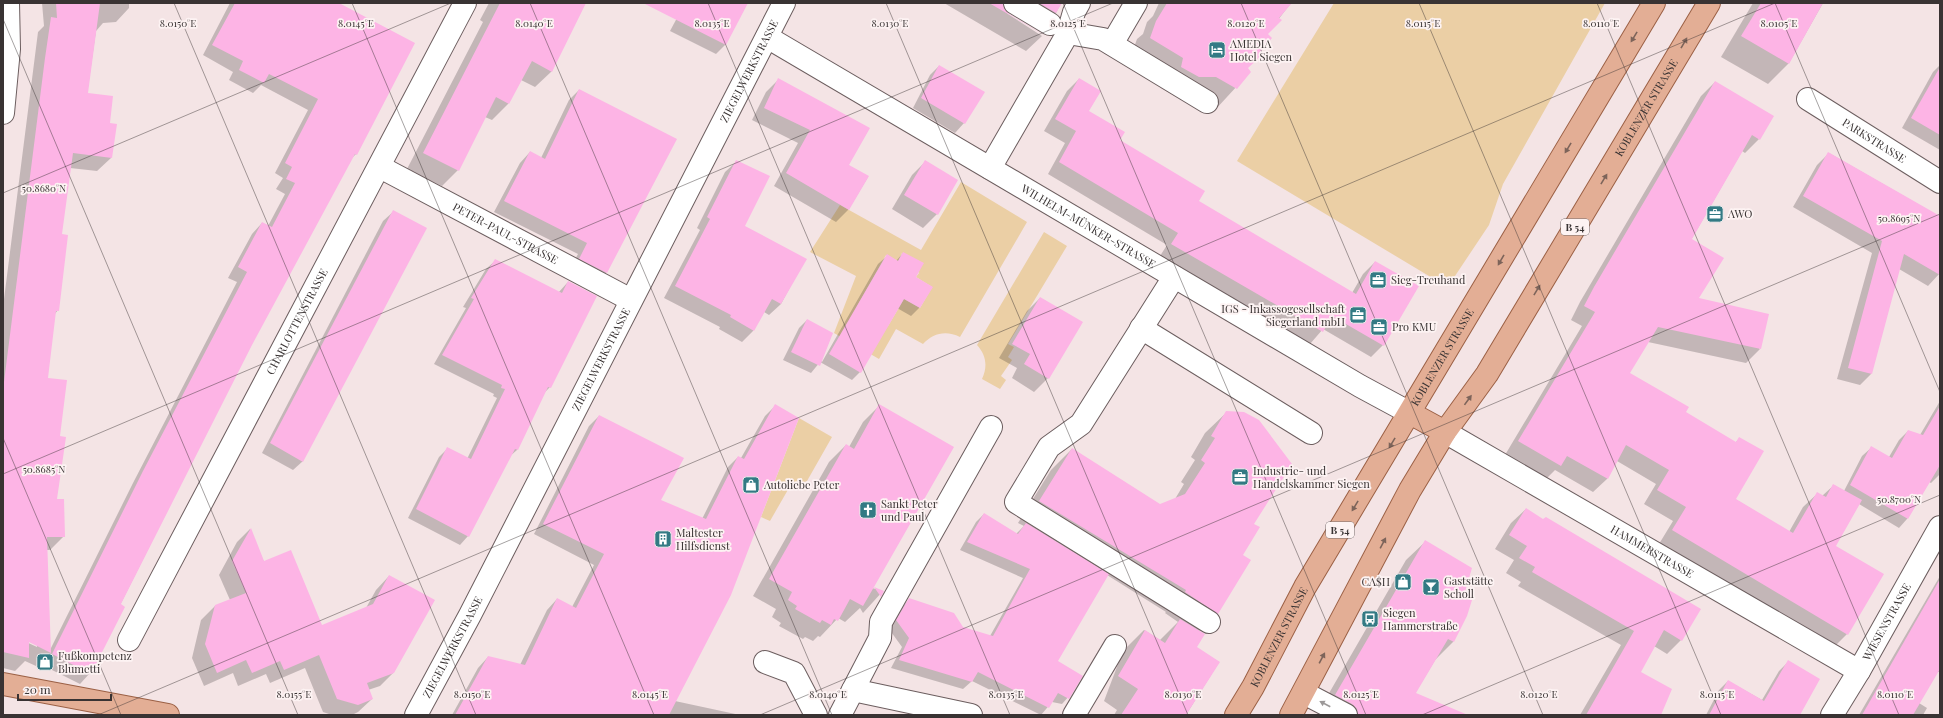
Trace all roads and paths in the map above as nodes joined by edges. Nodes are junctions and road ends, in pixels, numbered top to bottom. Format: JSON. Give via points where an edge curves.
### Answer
{"nodes":[{"id":1,"x":8,"y":3,"type":"edge"},
{"id":2,"x":465,"y":3,"type":"edge"},
{"id":3,"x":784,"y":3,"type":"edge"},
{"id":4,"x":1015,"y":3,"type":"edge"},
{"id":5,"x":1079,"y":3,"type":"edge"},
{"id":6,"x":1136,"y":3,"type":"edge"},
{"id":7,"x":1654,"y":3,"type":"edge"},
{"id":8,"x":1704,"y":8,"type":"edge"},
{"id":9,"x":1059,"y":28,"type":"junction"},
{"id":10,"x":767,"y":38,"type":"junction"},
{"id":11,"x":1112,"y":44,"type":"junction"},
{"id":12,"x":1808,"y":99,"type":"dead end"},
{"id":13,"x":1207,"y":102,"type":"dead end"},
{"id":14,"x":3,"y":110,"type":"edge"},
{"id":15,"x":380,"y":167,"type":"junction"},
{"id":16,"x":990,"y":168,"type":"junction"},
{"id":17,"x":1940,"y":182,"type":"edge"},
{"id":18,"x":1174,"y":277,"type":"junction"},
{"id":19,"x":631,"y":300,"type":"junction"},
{"id":20,"x":1141,"y":328,"type":"junction"},
{"id":21,"x":1410,"y":413,"type":"junction"},
{"id":22,"x":991,"y":427,"type":"dead end"},
{"id":23,"x":1445,"y":432,"type":"junction"},
{"id":24,"x":1311,"y":433,"type":"dead end"},
{"id":25,"x":1940,"y":527,"type":"edge"},
{"id":26,"x":1209,"y":622,"type":"dead end"},
{"id":27,"x":129,"y":640,"type":"dead end"},
{"id":28,"x":1115,"y":646,"type":"dead end"},
{"id":29,"x":765,"y":662,"type":"dead end"},
{"id":30,"x":1859,"y":672,"type":"junction"},
{"id":31,"x":3,"y":684,"type":"edge"},
{"id":32,"x":853,"y":690,"type":"junction"},
{"id":33,"x":1304,"y":693,"type":"junction"},
{"id":34,"x":896,"y":707,"type":"edge"},
{"id":35,"x":168,"y":715,"type":"edge"},
{"id":36,"x":416,"y":715,"type":"edge"},
{"id":37,"x":816,"y":715,"type":"edge"},
{"id":38,"x":840,"y":715,"type":"edge"},
{"id":39,"x":971,"y":715,"type":"edge"},
{"id":40,"x":1074,"y":715,"type":"edge"},
{"id":41,"x":1236,"y":715,"type":"edge"},
{"id":42,"x":1292,"y":715,"type":"edge"},
{"id":43,"x":1346,"y":715,"type":"edge"},
{"id":44,"x":1832,"y":715,"type":"edge"}],
"edges":[{"from":1,"to":14,"type":"street","via":[[9,49]]},
{"from":2,"to":15,"type":"street","name":"CHARLOTTENSTRASSE"},
{"from":3,"to":10,"type":"street","name":"ZIEGELWERKSTRASSE"},
{"from":4,"to":9,"type":"street"},
{"from":5,"to":9,"type":"street"},
{"from":6,"to":11,"type":"street"},
{"from":7,"to":21,"type":"main road","name":"KOBLENZER STRASSE","number":"B 54","one_way":true},
{"from":23,"to":8,"type":"main road","name":"KOBLENZER STRASSE","number":"B 54","one_way":true,"via":[[1487,374]]},
{"from":9,"to":11,"type":"street","via":[[1103,39]]},
{"from":9,"to":16,"type":"street"},
{"from":10,"to":16,"type":"street","name":"WILHELM-MÜNKER-STRASSE"},
{"from":10,"to":19,"type":"street","name":"ZIEGELWERKSTRASSE"},
{"from":11,"to":13,"type":"street"},
{"from":12,"to":17,"type":"street","name":"PARKSTRASSE"},
{"from":15,"to":19,"type":"street","name":"PETER-PAUL-STRASSE"},
{"from":15,"to":27,"type":"street","name":"CHARLOTTENSTRASSE"},
{"from":16,"to":18,"type":"street","name":"WILHELM-MÜNKER-STRASSE"},
{"from":18,"to":20,"type":"street"},
{"from":18,"to":21,"type":"street","name":"WILHELM-MÜNKER-STRASSE"},
{"from":19,"to":36,"type":"street","name":"ZIEGELWERKSTRASSE"},
{"from":20,"to":24,"type":"street"},
{"from":20,"to":26,"type":"street","via":[[1081,424],[1049,447],[1016,502]]},
{"from":21,"to":23,"type":"main road"},
{"from":21,"to":41,"type":"main road","name":"KOBLENZER STRASSE","number":"B 54","one_way":true,"via":[[1305,587]]},
{"from":22,"to":32,"type":"street","via":[[881,622],[880,638]]},
{"from":23,"to":30,"type":"street","name":"HAMMERSTRASSE"},
{"from":33,"to":23,"type":"main road","name":"KOBLENZER STRASSE","number":"B 54","one_way":true,"via":[[1410,490]]},
{"from":25,"to":30,"type":"street","name":"WIESENSTRASSE"},
{"from":28,"to":40,"type":"street"},
{"from":29,"to":37,"type":"street","via":[[794,672]]},
{"from":30,"to":44,"type":"street","name":"WIESENSTRASSE"},
{"from":31,"to":35,"type":"main road"},
{"from":32,"to":34,"type":"street"},
{"from":32,"to":38,"type":"street"},
{"from":33,"to":42,"type":"main road","name":"KOBLENZER STRASSE","number":"B 54"},
{"from":43,"to":33,"type":"street","one_way":true},
{"from":34,"to":39,"type":"street"}]}
